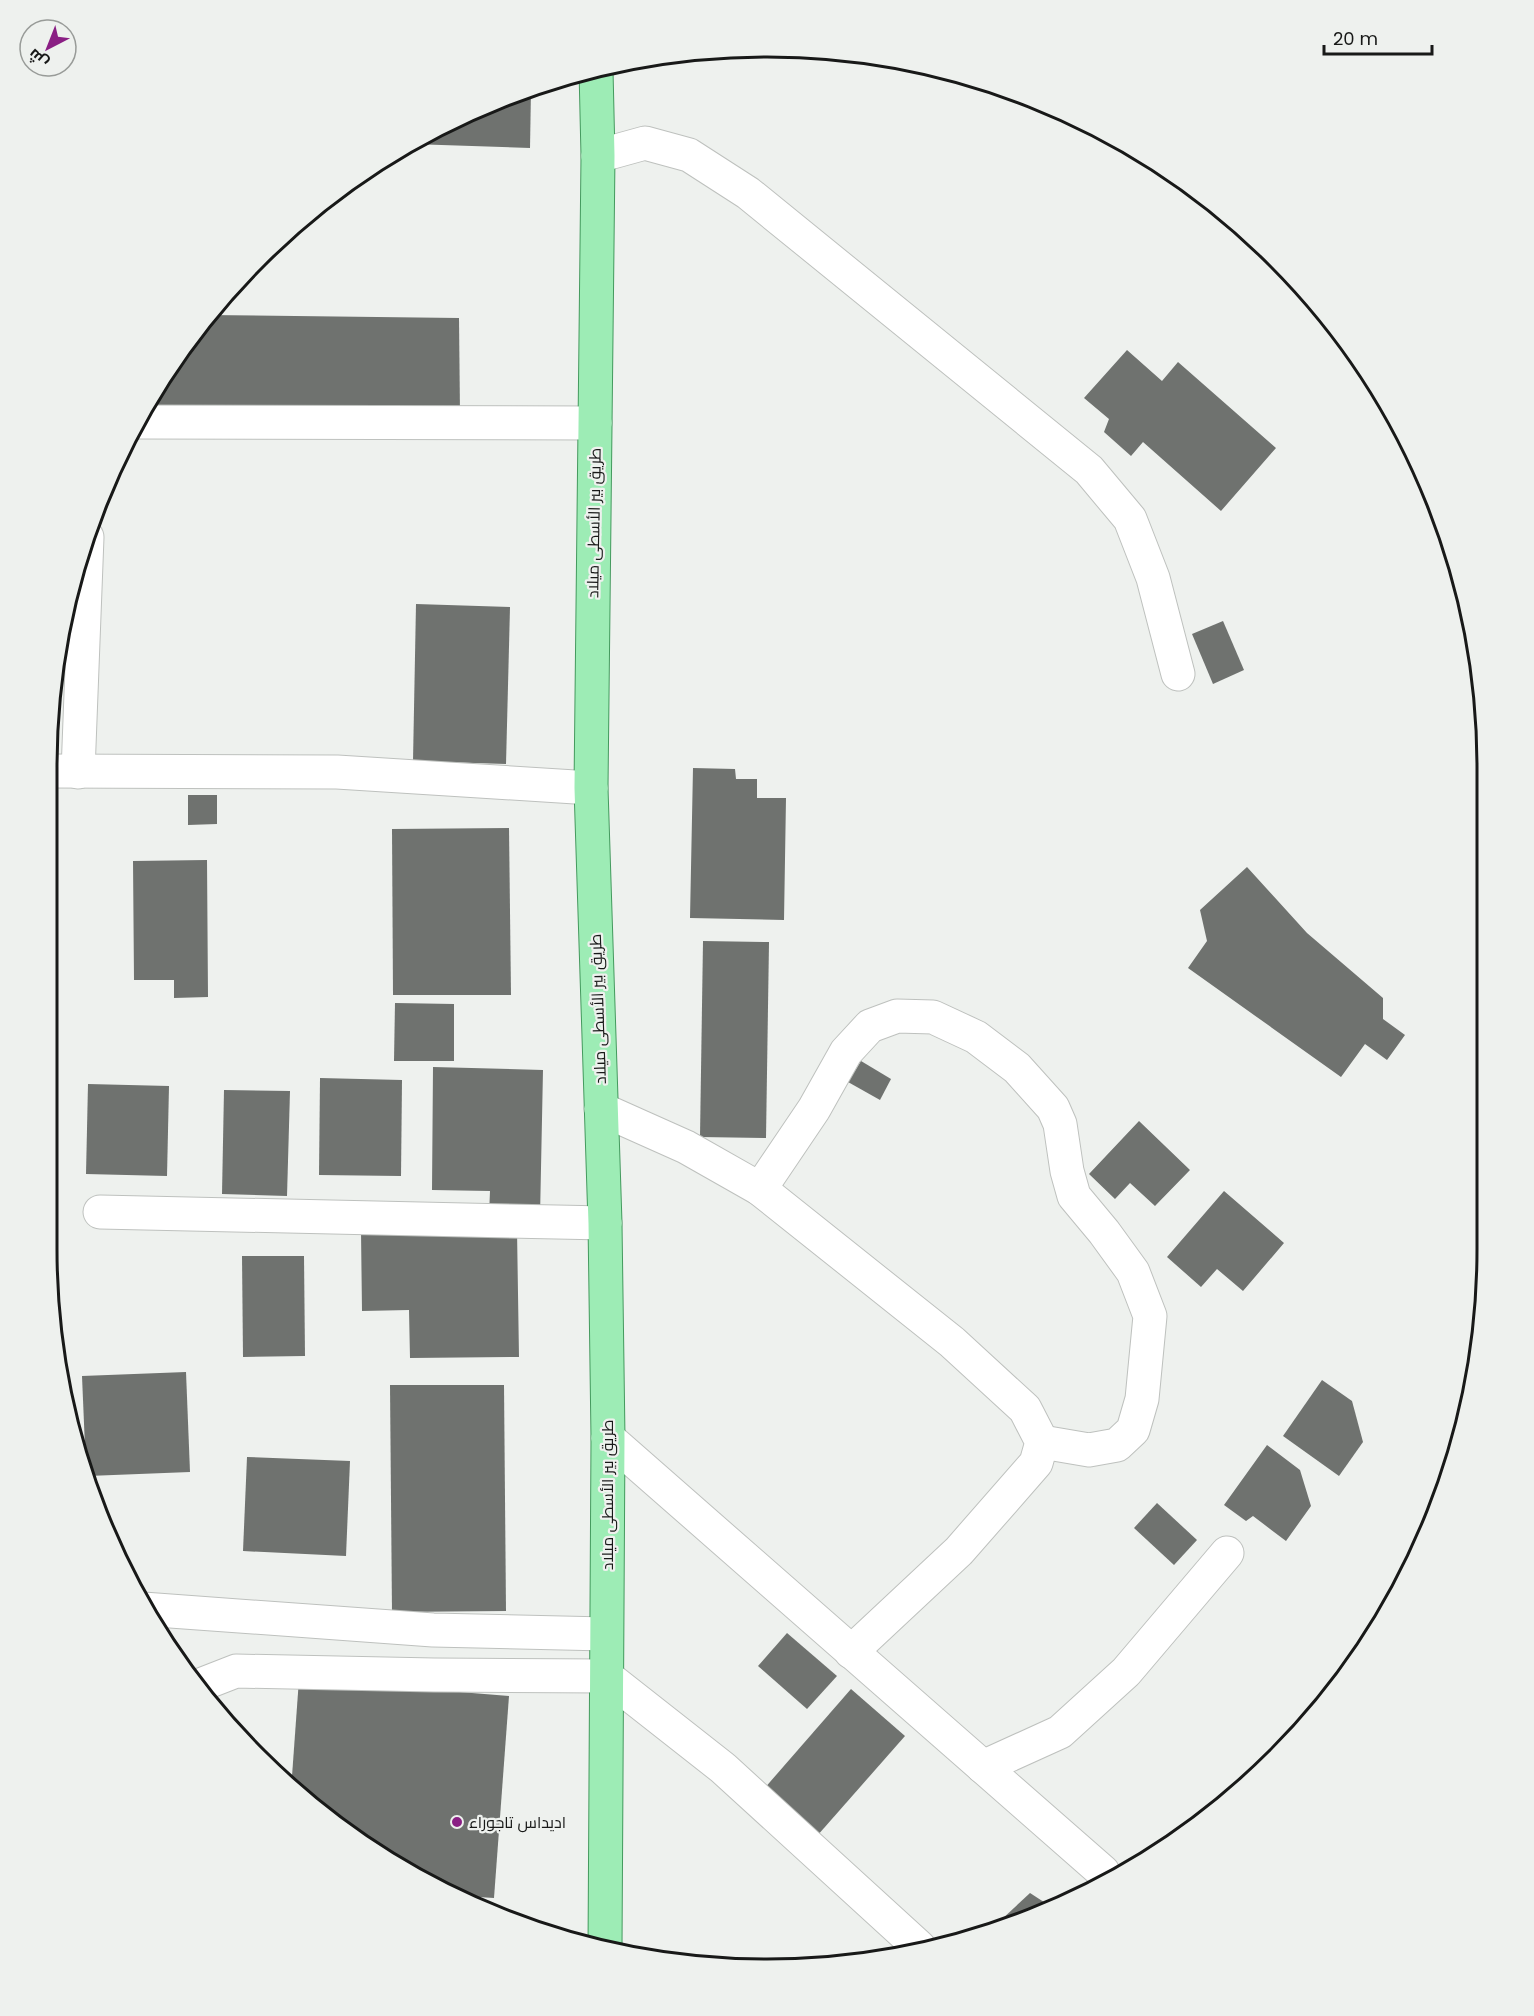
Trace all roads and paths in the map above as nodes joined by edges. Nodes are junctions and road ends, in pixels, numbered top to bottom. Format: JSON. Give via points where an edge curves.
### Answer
{"nodes":[{"id":1,"x":596,"y":78,"type":"edge"},
{"id":2,"x":598,"y":156,"type":"junction"},
{"id":3,"x":147,"y":422,"type":"edge"},
{"id":4,"x":595,"y":423,"type":"junction"},
{"id":5,"x":83,"y":577,"type":"edge"},
{"id":6,"x":1178,"y":674,"type":"dead end"},
{"id":7,"x":63,"y":772,"type":"edge"},
{"id":8,"x":591,"y":788,"type":"junction"},
{"id":9,"x":601,"y":1109,"type":"junction"},
{"id":10,"x":760,"y":1189,"type":"junction"},
{"id":11,"x":100,"y":1212,"type":"dead end"},
{"id":12,"x":605,"y":1224,"type":"junction"},
{"id":13,"x":608,"y":1438,"type":"junction"},
{"id":14,"x":1042,"y":1442,"type":"junction"},
{"id":15,"x":1227,"y":1554,"type":"dead end"},
{"id":16,"x":156,"y":1610,"type":"edge"},
{"id":17,"x":606,"y":1634,"type":"junction"},
{"id":18,"x":851,"y":1652,"type":"junction"},
{"id":19,"x":606,"y":1676,"type":"junction"},
{"id":20,"x":206,"y":1683,"type":"edge"},
{"id":21,"x":983,"y":1767,"type":"junction"},
{"id":22,"x":1103,"y":1872,"type":"dead end"},
{"id":23,"x":605,"y":1940,"type":"edge"},
{"id":24,"x":915,"y":1943,"type":"edge"}],
"edges":[{"from":1,"to":2,"type":"main road","name":"طريق بير الأسطى ميلاد"},
{"from":2,"to":4,"type":"main road","name":"طريق بير الأسطى ميلاد"},
{"from":2,"to":6,"type":"street","via":[[645,143],[689,155],[748,193],[1089,470],[1130,519],[1153,578]]},
{"from":3,"to":4,"type":"street"},
{"from":4,"to":8,"type":"main road","name":"طريق بير الأسطى ميلاد"},
{"from":5,"to":7,"type":"street"},
{"from":7,"to":8,"type":"street","via":[[337,772]]},
{"from":8,"to":9,"type":"main road","name":"طريق بير الأسطى ميلاد"},
{"from":9,"to":10,"type":"street","via":[[686,1147]]},
{"from":9,"to":12,"type":"main road","name":"طريق بير الأسطى ميلاد"},
{"from":10,"to":14,"type":"street","via":[[952,1342],[1025,1409]]},
{"from":10,"to":14,"type":"street","via":[[814,1110],[846,1052],[870,1026],[897,1016],[933,1017],[976,1037],[1017,1068],[1053,1108],[1060,1124],[1074,1196],[1133,1272],[1150,1316],[1142,1399],[1133,1430],[1117,1445],[1089,1450]]},
{"from":11,"to":12,"type":"street"},
{"from":12,"to":13,"type":"main road","name":"طريق بير الأسطى ميلاد"},
{"from":13,"to":17,"type":"main road","name":"طريق بير الأسطى ميلاد"},
{"from":13,"to":18,"type":"street"},
{"from":14,"to":18,"type":"street","via":[[1036,1463],[959,1551]]},
{"from":15,"to":21,"type":"street","via":[[1126,1672],[1060,1732]]},
{"from":16,"to":17,"type":"street","via":[[433,1630]]},
{"from":17,"to":19,"type":"main road","name":"طريق بير الأسطى ميلاد"},
{"from":18,"to":21,"type":"street"},
{"from":19,"to":20,"type":"street","via":[[236,1671]]},
{"from":19,"to":23,"type":"main road","name":"طريق بير الأسطى ميلاد"},
{"from":19,"to":24,"type":"street","via":[[723,1768]]},
{"from":21,"to":22,"type":"street"}]}
